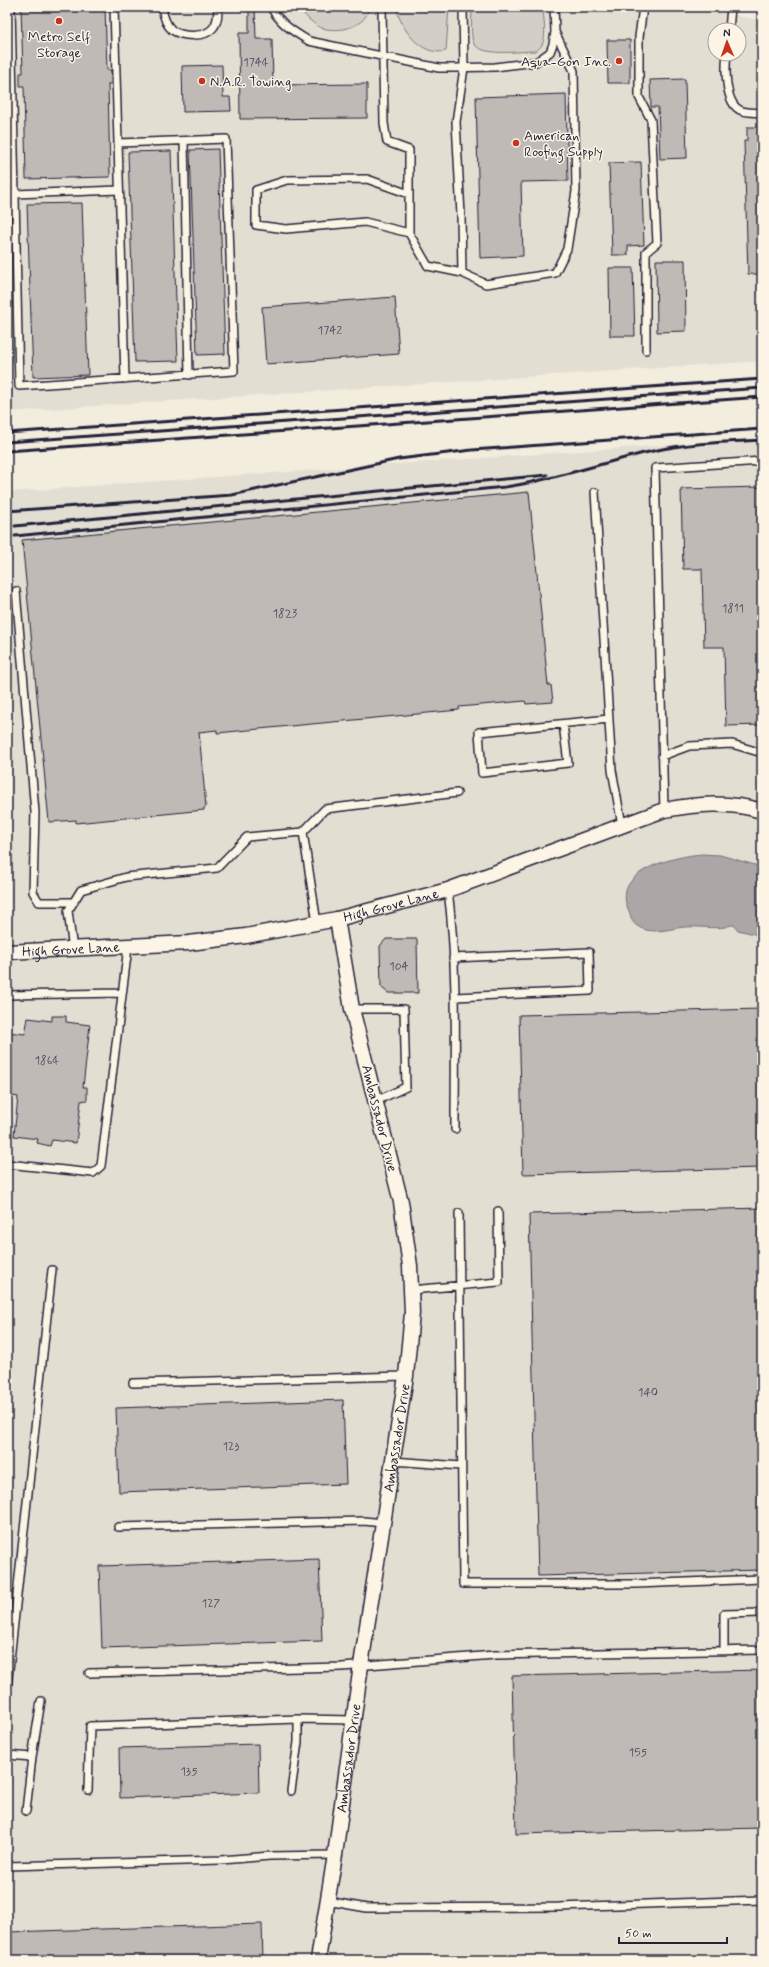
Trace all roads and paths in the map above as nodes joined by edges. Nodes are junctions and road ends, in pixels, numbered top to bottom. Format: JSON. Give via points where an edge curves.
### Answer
{"nodes":[{"id":1,"x":11,"y":7,"type":"edge"},
{"id":2,"x":114,"y":7,"type":"edge"},
{"id":3,"x":162,"y":7,"type":"edge"},
{"id":4,"x":218,"y":7,"type":"edge"},
{"id":5,"x":271,"y":7,"type":"edge"},
{"id":6,"x":382,"y":7,"type":"edge"},
{"id":7,"x":464,"y":7,"type":"edge"},
{"id":8,"x":554,"y":7,"type":"edge"},
{"id":9,"x":643,"y":7,"type":"edge"},
{"id":10,"x":731,"y":7,"type":"edge"},
{"id":11,"x":730,"y":22,"type":"edge"},
{"id":12,"x":555,"y":32,"type":"junction"},
{"id":13,"x":382,"y":56,"type":"junction"},
{"id":14,"x":726,"y":62,"type":"edge"},
{"id":15,"x":464,"y":68,"type":"junction"},
{"id":16,"x":762,"y":113,"type":"edge"},
{"id":17,"x":184,"y":140,"type":"junction"},
{"id":18,"x":118,"y":143,"type":"junction"},
{"id":19,"x":119,"y":190,"type":"junction"},
{"id":20,"x":15,"y":194,"type":"junction"},
{"id":21,"x":409,"y":194,"type":"junction"},
{"id":22,"x":409,"y":233,"type":"junction"},
{"id":23,"x":462,"y":273,"type":"junction"},
{"id":24,"x":646,"y":350,"type":"dead end"},
{"id":25,"x":189,"y":375,"type":"junction"},
{"id":26,"x":125,"y":379,"type":"junction"},
{"id":27,"x":762,"y":461,"type":"edge"},
{"id":28,"x":595,"y":492,"type":"dead end"},
{"id":29,"x":16,"y":591,"type":"dead end"},
{"id":30,"x":609,"y":719,"type":"junction"},
{"id":31,"x":562,"y":724,"type":"junction"},
{"id":32,"x":762,"y":753,"type":"edge"},
{"id":33,"x":662,"y":756,"type":"junction"},
{"id":34,"x":457,"y":794,"type":"dead end"},
{"id":35,"x":664,"y":810,"type":"junction"},
{"id":36,"x":762,"y":812,"type":"edge"},
{"id":37,"x":622,"y":825,"type":"junction"},
{"id":38,"x":303,"y":832,"type":"junction"},
{"id":39,"x":448,"y":890,"type":"junction"},
{"id":40,"x":74,"y":902,"type":"junction"},
{"id":41,"x":337,"y":919,"type":"junction"},
{"id":42,"x":317,"y":923,"type":"junction"},
{"id":43,"x":128,"y":947,"type":"junction"},
{"id":44,"x":73,"y":950,"type":"junction"},
{"id":45,"x":7,"y":952,"type":"edge"},
{"id":46,"x":453,"y":958,"type":"junction"},
{"id":47,"x":122,"y":993,"type":"junction"},
{"id":48,"x":7,"y":995,"type":"edge"},
{"id":49,"x":456,"y":997,"type":"junction"},
{"id":50,"x":352,"y":1009,"type":"junction"},
{"id":51,"x":376,"y":1101,"type":"junction"},
{"id":52,"x":455,"y":1129,"type":"dead end"},
{"id":53,"x":7,"y":1164,"type":"edge"},
{"id":54,"x":498,"y":1211,"type":"dead end"},
{"id":55,"x":459,"y":1213,"type":"dead end"},
{"id":56,"x":52,"y":1270,"type":"dead end"},
{"id":57,"x":459,"y":1286,"type":"junction"},
{"id":58,"x":411,"y":1290,"type":"junction"},
{"id":59,"x":406,"y":1376,"type":"junction"},
{"id":60,"x":133,"y":1383,"type":"dead end"},
{"id":61,"x":393,"y":1461,"type":"junction"},
{"id":62,"x":461,"y":1466,"type":"junction"},
{"id":63,"x":383,"y":1523,"type":"junction"},
{"id":64,"x":118,"y":1527,"type":"dead end"},
{"id":65,"x":762,"y":1579,"type":"edge"},
{"id":66,"x":762,"y":1613,"type":"edge"},
{"id":67,"x":762,"y":1650,"type":"edge"},
{"id":68,"x":724,"y":1651,"type":"junction"},
{"id":69,"x":361,"y":1665,"type":"junction"},
{"id":70,"x":89,"y":1673,"type":"dead end"},
{"id":71,"x":7,"y":1688,"type":"edge"},
{"id":72,"x":41,"y":1701,"type":"dead end"},
{"id":73,"x":298,"y":1718,"type":"junction"},
{"id":74,"x":354,"y":1720,"type":"junction"},
{"id":75,"x":7,"y":1755,"type":"edge"},
{"id":76,"x":32,"y":1756,"type":"junction"},
{"id":77,"x":88,"y":1790,"type":"dead end"},
{"id":78,"x":291,"y":1791,"type":"dead end"},
{"id":79,"x":26,"y":1811,"type":"dead end"},
{"id":80,"x":335,"y":1855,"type":"junction"},
{"id":81,"x":7,"y":1866,"type":"edge"},
{"id":82,"x":762,"y":1900,"type":"edge"},
{"id":83,"x":327,"y":1901,"type":"junction"},
{"id":84,"x":318,"y":1960,"type":"edge"}],
"edges":[{"from":1,"to":20,"type":"lane"},
{"from":2,"to":18,"type":"lane"},
{"from":3,"to":4,"type":"lane","via":[[166,22],[172,30],[194,36],[213,29],[217,22]]},
{"from":5,"to":13,"type":"lane","via":[[275,15],[309,41]]},
{"from":6,"to":13,"type":"lane"},
{"from":7,"to":15,"type":"lane"},
{"from":8,"to":12,"type":"lane"},
{"from":9,"to":24,"type":"lane","via":[[639,38],[639,97],[651,120],[656,243],[646,252]]},
{"from":10,"to":11,"type":"lane"},
{"from":12,"to":15,"type":"lane","via":[[550,52],[536,62]]},
{"from":12,"to":23,"type":"lane","via":[[574,71],[576,191],[567,249],[555,273],[486,284]]},
{"from":13,"to":15,"type":"lane","via":[[439,68]]},
{"from":13,"to":21,"type":"lane","via":[[384,122],[388,142],[409,150]]},
{"from":14,"to":16,"type":"lane","via":[[731,102],[740,110]]},
{"from":15,"to":23,"type":"lane","via":[[456,122]]},
{"from":17,"to":18,"type":"lane"},
{"from":17,"to":25,"type":"lane"},
{"from":17,"to":25,"type":"lane","via":[[226,139],[234,371]]},
{"from":18,"to":19,"type":"lane"},
{"from":19,"to":20,"type":"lane"},
{"from":19,"to":26,"type":"lane"},
{"from":20,"to":26,"type":"lane","via":[[19,386]]},
{"from":21,"to":22,"type":"lane"},
{"from":21,"to":22,"type":"lane","via":[[367,179],[288,180],[256,190],[256,225],[286,229],[365,222]]},
{"from":22,"to":23,"type":"lane","via":[[428,266]]},
{"from":25,"to":26,"type":"lane"},
{"from":27,"to":33,"type":"lane","via":[[655,468]]},
{"from":28,"to":30,"type":"lane"},
{"from":29,"to":40,"type":"lane","via":[[35,812],[33,892],[39,902]]},
{"from":30,"to":31,"type":"lane"},
{"from":30,"to":37,"type":"lane","via":[[612,770]]},
{"from":31,"to":31,"type":"lane","via":[[478,732],[482,773],[568,764]]},
{"from":32,"to":33,"type":"lane","via":[[732,744],[690,746]]},
{"from":33,"to":35,"type":"lane"},
{"from":34,"to":38,"type":"lane","via":[[325,809]]},
{"from":35,"to":36,"type":"street","name":"High Grove Lane","via":[[690,805],[724,804]]},
{"from":35,"to":37,"type":"street","name":"High Grove Lane"},
{"from":37,"to":39,"type":"street","name":"High Grove Lane"},
{"from":38,"to":40,"type":"lane","via":[[247,837],[217,868],[126,877],[81,890]]},
{"from":38,"to":42,"type":"lane"},
{"from":39,"to":41,"type":"street","name":"High Grove Lane"},
{"from":39,"to":46,"type":"lane","via":[[453,930]]},
{"from":40,"to":44,"type":"lane","via":[[68,910]]},
{"from":41,"to":42,"type":"street","name":"High Grove Lane"},
{"from":41,"to":50,"type":"street","name":"Ambassador Drive"},
{"from":42,"to":43,"type":"street","name":"High Grove Lane","via":[[246,936]]},
{"from":43,"to":44,"type":"street","name":"High Grove Lane"},
{"from":43,"to":47,"type":"lane"},
{"from":44,"to":45,"type":"street","name":"High Grove Lane"},
{"from":46,"to":49,"type":"lane"},
{"from":46,"to":49,"type":"lane","via":[[589,952],[590,992]]},
{"from":47,"to":48,"type":"lane"},
{"from":47,"to":53,"type":"lane","via":[[101,1166],[93,1173]]},
{"from":49,"to":52,"type":"lane"},
{"from":50,"to":51,"type":"street","name":"Ambassador Drive"},
{"from":50,"to":51,"type":"lane","via":[[404,1009],[406,1088]]},
{"from":51,"to":58,"type":"street","name":"Ambassador Drive","via":[[405,1223]]},
{"from":54,"to":57,"type":"lane","via":[[499,1282]]},
{"from":55,"to":57,"type":"lane"},
{"from":56,"to":71,"type":"lane"},
{"from":57,"to":58,"type":"lane"},
{"from":57,"to":62,"type":"lane"},
{"from":58,"to":59,"type":"street","name":"Ambassador Drive","via":[[411,1338]]},
{"from":59,"to":60,"type":"lane"},
{"from":59,"to":61,"type":"street","name":"Ambassador Drive"},
{"from":61,"to":62,"type":"lane"},
{"from":61,"to":63,"type":"street","name":"Ambassador Drive"},
{"from":62,"to":65,"type":"lane","via":[[463,1584],[636,1584]]},
{"from":63,"to":64,"type":"lane","via":[[364,1521]]},
{"from":63,"to":69,"type":"street","name":"Ambassador Drive"},
{"from":66,"to":68,"type":"lane","via":[[724,1614]]},
{"from":67,"to":68,"type":"lane"},
{"from":68,"to":69,"type":"lane","via":[[495,1655]]},
{"from":69,"to":70,"type":"lane"},
{"from":69,"to":74,"type":"street","name":"Ambassador Drive"},
{"from":72,"to":76,"type":"lane"},
{"from":73,"to":74,"type":"lane"},
{"from":73,"to":77,"type":"lane","via":[[90,1726]]},
{"from":73,"to":78,"type":"lane","via":[[298,1742]]},
{"from":74,"to":80,"type":"street","name":"Ambassador Drive"},
{"from":75,"to":76,"type":"lane"},
{"from":76,"to":79,"type":"lane"},
{"from":80,"to":81,"type":"lane"},
{"from":80,"to":83,"type":"street","name":"Ambassador Drive"},
{"from":82,"to":83,"type":"lane","via":[[527,1908],[367,1908]]},
{"from":83,"to":84,"type":"street","name":"Ambassador Drive"}]}
